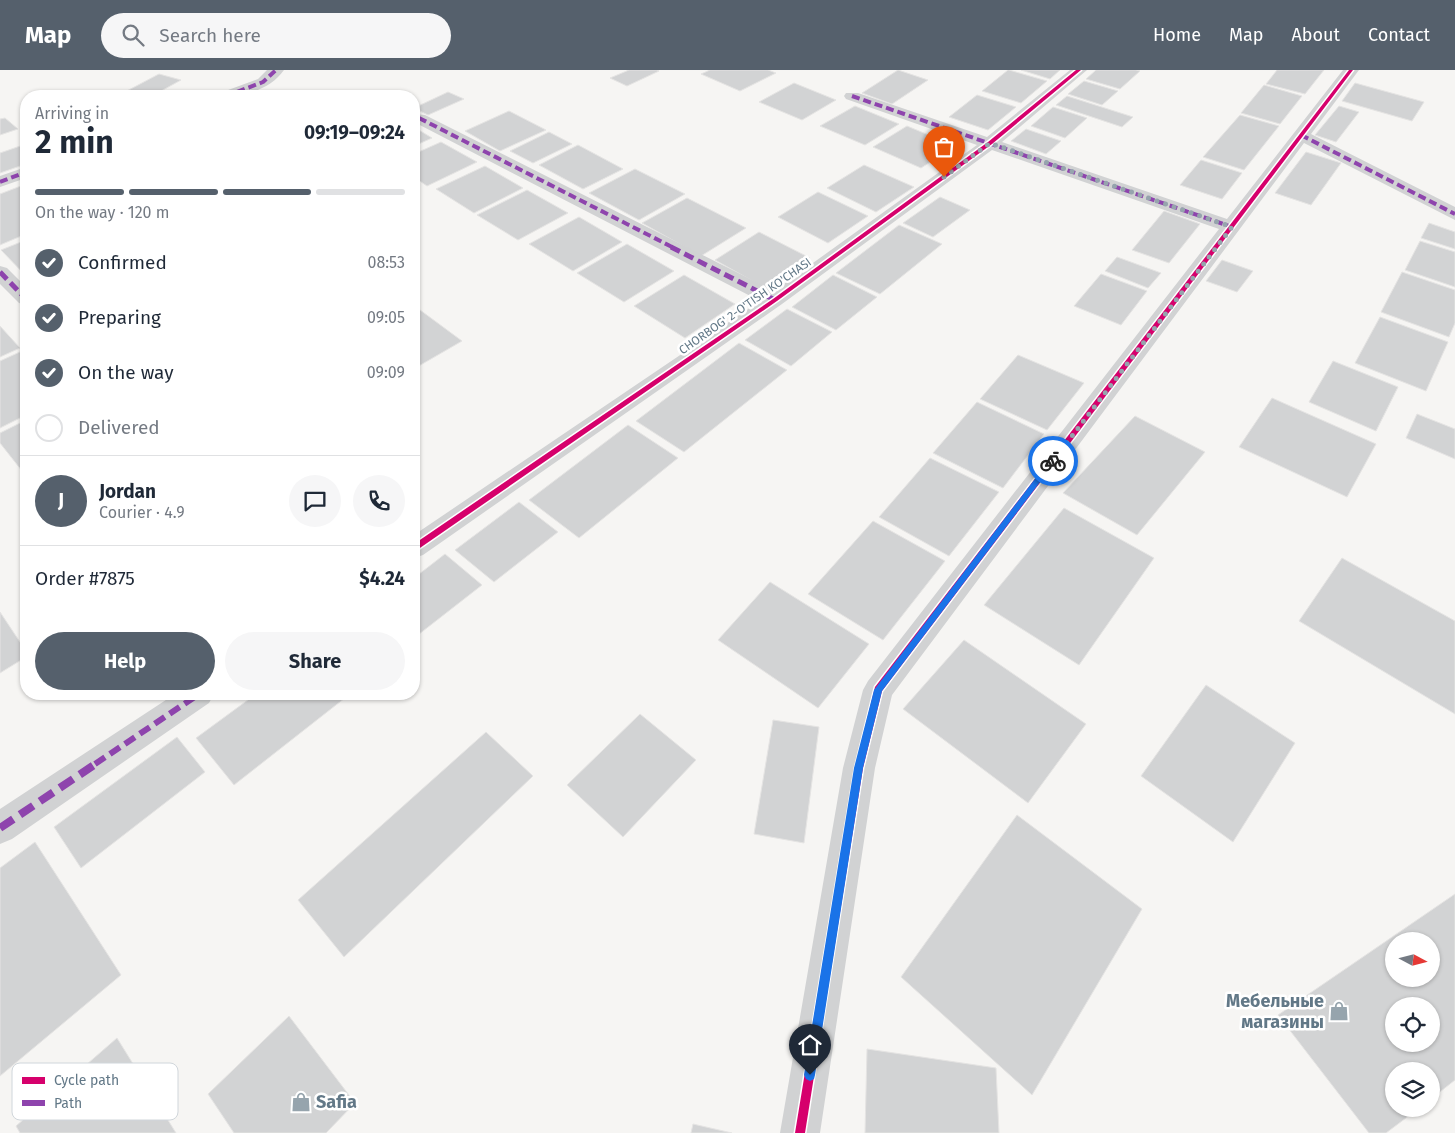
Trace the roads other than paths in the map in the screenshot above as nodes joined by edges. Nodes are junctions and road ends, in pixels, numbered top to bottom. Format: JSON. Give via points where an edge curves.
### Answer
{"nodes":[{"id":1,"x":276,"y":70,"type":"edge"},
{"id":2,"x":1079,"y":70,"type":"edge"},
{"id":3,"x":1351,"y":70,"type":"edge"},
{"id":4,"x":241,"y":90,"type":"edge"},
{"id":5,"x":852,"y":96,"type":"dead end"},
{"id":6,"x":420,"y":119,"type":"edge"},
{"id":7,"x":1301,"y":136,"type":"junction"},
{"id":8,"x":990,"y":143,"type":"junction"},
{"id":9,"x":20,"y":174,"type":"edge"},
{"id":10,"x":0,"y":182,"type":"edge"},
{"id":11,"x":1455,"y":214,"type":"edge"},
{"id":12,"x":1232,"y":227,"type":"junction"},
{"id":13,"x":0,"y":272,"type":"edge"},
{"id":14,"x":20,"y":293,"type":"edge"},
{"id":15,"x":775,"y":300,"type":"junction"},
{"id":16,"x":420,"y":544,"type":"edge"},
{"id":17,"x":190,"y":700,"type":"edge"},
{"id":18,"x":0,"y":828,"type":"edge"},
{"id":19,"x":800,"y":1133,"type":"edge"}],
"edges":[{"from":1,"to":4,"type":"street","via":[[262,82]]},
{"from":2,"to":8,"type":"street","name":"CHORBOG' 2-O'TISH KO'CHASI"},
{"from":3,"to":7,"type":"street"},
{"from":5,"to":8,"type":"street"},
{"from":6,"to":15,"type":"street"},
{"from":7,"to":11,"type":"street"},
{"from":7,"to":12,"type":"street"},
{"from":8,"to":12,"type":"street"},
{"from":8,"to":15,"type":"street","name":"CHORBOG' 2-O'TISH KO'CHASI"},
{"from":9,"to":10,"type":"street"},
{"from":12,"to":19,"type":"street","via":[[878,690],[859,768]]},
{"from":13,"to":14,"type":"street"},
{"from":15,"to":16,"type":"street","name":"CHORBOG' 2-O'TISH KO'CHASI"},
{"from":17,"to":18,"type":"street"}]}
